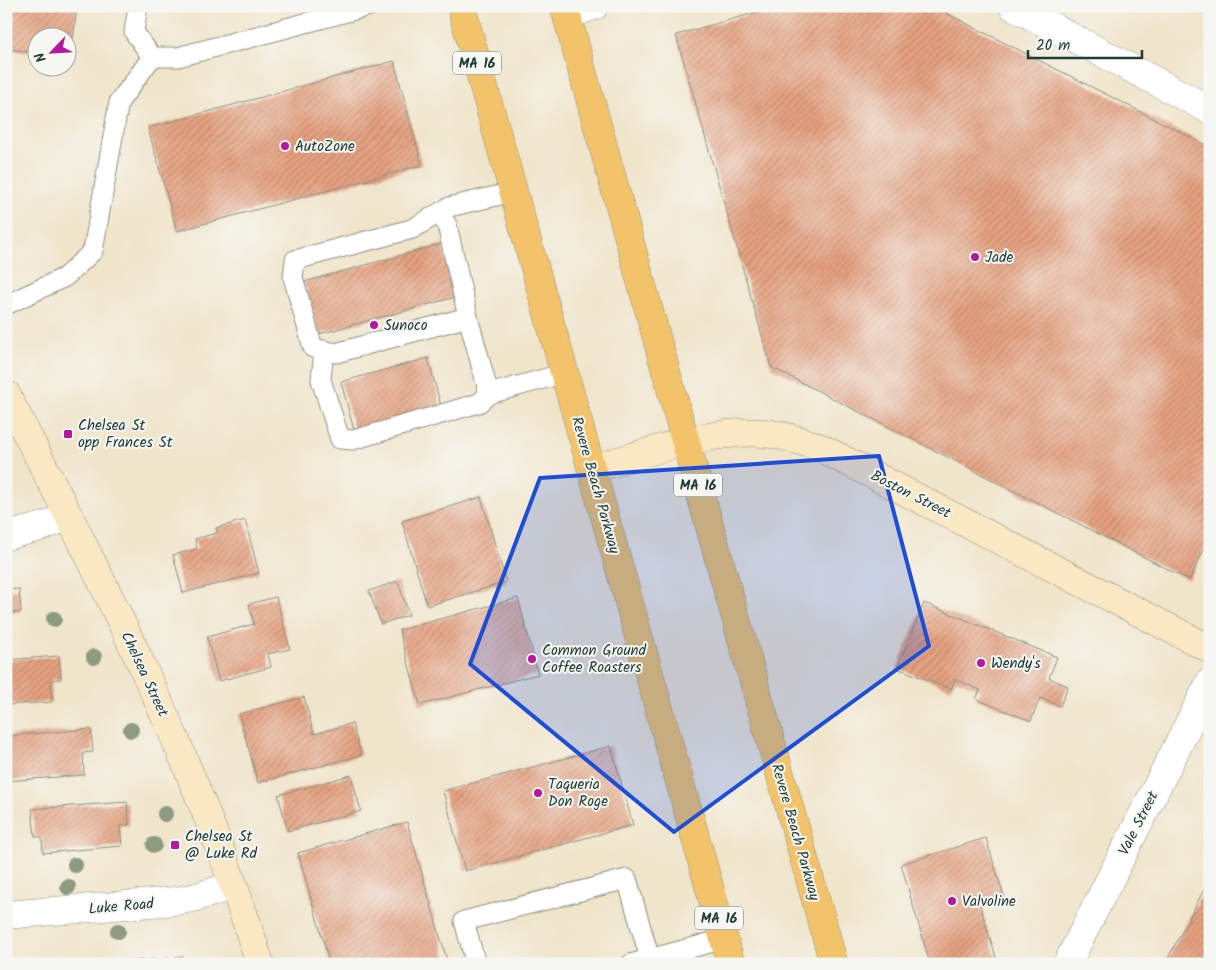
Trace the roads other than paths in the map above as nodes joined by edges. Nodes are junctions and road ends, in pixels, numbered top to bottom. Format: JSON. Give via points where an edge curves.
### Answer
{"nodes":[{"id":1,"x":138,"y":6,"type":"edge"},
{"id":2,"x":369,"y":6,"type":"edge"},
{"id":3,"x":461,"y":6,"type":"edge"},
{"id":4,"x":594,"y":6,"type":"edge"},
{"id":5,"x":1013,"y":6,"type":"edge"},
{"id":6,"x":565,"y":11,"type":"edge"},
{"id":7,"x":152,"y":57,"type":"junction"},
{"id":8,"x":1210,"y":110,"type":"edge"},
{"id":9,"x":513,"y":192,"type":"junction"},
{"id":10,"x":440,"y":213,"type":"junction"},
{"id":11,"x":6,"y":305,"type":"edge"},
{"id":12,"x":468,"y":317,"type":"junction"},
{"id":13,"x":324,"y":350,"type":"junction"},
{"id":14,"x":564,"y":373,"type":"junction"},
{"id":15,"x":6,"y":394,"type":"edge"},
{"id":16,"x":489,"y":394,"type":"junction"},
{"id":17,"x":686,"y":442,"type":"junction"},
{"id":18,"x":592,"y":469,"type":"junction"},
{"id":19,"x":69,"y":516,"type":"junction"},
{"id":20,"x":6,"y":536,"type":"edge"},
{"id":21,"x":1210,"y":649,"type":"edge"},
{"id":22,"x":1210,"y":682,"type":"edge"},
{"id":23,"x":233,"y":886,"type":"junction"},
{"id":24,"x":6,"y":915,"type":"edge"},
{"id":25,"x":728,"y":951,"type":"edge"},
{"id":26,"x":650,"y":959,"type":"junction"},
{"id":27,"x":260,"y":964,"type":"edge"},
{"id":28,"x":476,"y":964,"type":"edge"},
{"id":29,"x":631,"y":964,"type":"edge"},
{"id":30,"x":834,"y":964,"type":"edge"},
{"id":31,"x":1067,"y":964,"type":"edge"}],
"edges":[{"from":1,"to":7,"type":"lane","via":[[134,32]]},
{"from":2,"to":7,"type":"lane","via":[[178,57]]},
{"from":3,"to":9,"type":"highway","name":"Revere Beach Parkway","number":"MA 16"},
{"from":4,"to":6,"type":"street"},
{"from":5,"to":8,"type":"street"},
{"from":6,"to":17,"type":"highway","name":"Revere Beach Parkway","number":"MA 16"},
{"from":7,"to":11,"type":"lane","via":[[119,102],[93,251],[65,277]]},
{"from":9,"to":10,"type":"lane","via":[[449,207]]},
{"from":9,"to":14,"type":"highway","name":"Revere Beach Parkway","number":"MA 16"},
{"from":10,"to":12,"type":"lane","via":[[446,225]]},
{"from":10,"to":13,"type":"lane","via":[[412,229],[296,260],[293,277],[313,348]]},
{"from":12,"to":13,"type":"lane","via":[[336,353]]},
{"from":12,"to":16,"type":"lane"},
{"from":13,"to":16,"type":"lane","via":[[321,380],[340,439],[353,440],[479,403]]},
{"from":14,"to":16,"type":"lane"},
{"from":14,"to":18,"type":"highway","name":"Revere Beach Parkway","number":"MA 16"},
{"from":15,"to":19,"type":"street","name":"Chelsea Street"},
{"from":17,"to":18,"type":"street","name":"Boston Street"},
{"from":17,"to":21,"type":"street","name":"Boston Street","via":[[731,433],[756,432],[785,436],[821,448]]},
{"from":17,"to":30,"type":"highway","name":"Revere Beach Parkway","number":"MA 16"},
{"from":18,"to":25,"type":"highway","name":"Revere Beach Parkway","number":"MA 16"},
{"from":19,"to":20,"type":"street"},
{"from":19,"to":23,"type":"street","name":"Chelsea Street","via":[[155,694],[214,831]]},
{"from":22,"to":31,"type":"street","name":"Vale Street"},
{"from":23,"to":24,"type":"street","name":"Luke Road","via":[[175,901]]},
{"from":23,"to":27,"type":"street","name":"Chelsea Street"},
{"from":25,"to":26,"type":"lane"},
{"from":26,"to":28,"type":"lane","via":[[628,879],[464,921]]},
{"from":26,"to":29,"type":"lane"}]}
